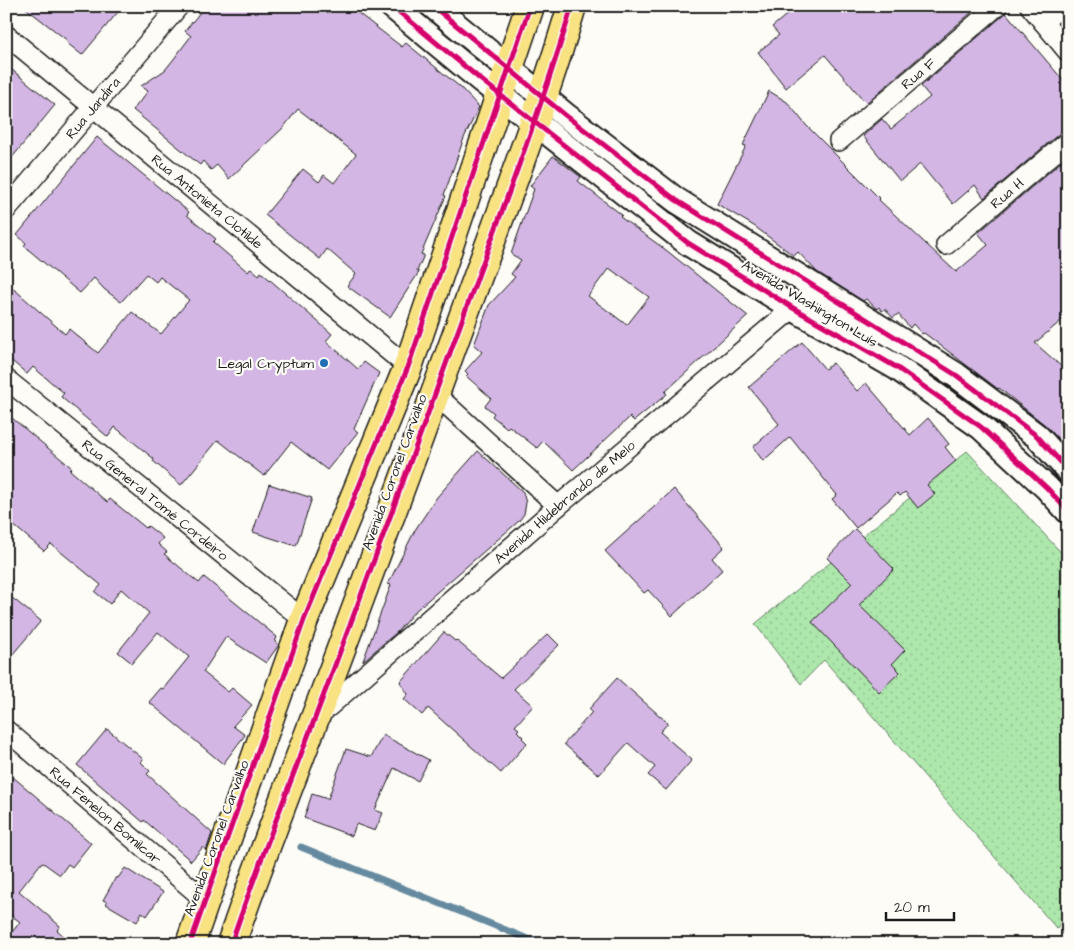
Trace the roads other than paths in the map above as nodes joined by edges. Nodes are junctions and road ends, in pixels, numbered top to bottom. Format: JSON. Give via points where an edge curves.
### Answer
{"nodes":[{"id":1,"x":179,"y":6,"type":"edge"},
{"id":2,"x":432,"y":6,"type":"edge"},
{"id":3,"x":530,"y":6,"type":"edge"},
{"id":4,"x":572,"y":6,"type":"edge"},
{"id":5,"x":997,"y":6,"type":"edge"},
{"id":6,"x":1030,"y":6,"type":"edge"},
{"id":7,"x":1062,"y":6,"type":"edge"},
{"id":8,"x":396,"y":8,"type":"edge"},
{"id":9,"x":1043,"y":22,"type":"junction"},
{"id":10,"x":6,"y":35,"type":"edge"},
{"id":11,"x":1068,"y":52,"type":"edge"},
{"id":12,"x":508,"y":68,"type":"junction"},
{"id":13,"x":499,"y":94,"type":"junction"},
{"id":14,"x":544,"y":97,"type":"junction"},
{"id":15,"x":94,"y":106,"type":"junction"},
{"id":16,"x":534,"y":123,"type":"junction"},
{"id":17,"x":839,"y":141,"type":"dead end"},
{"id":18,"x":1068,"y":141,"type":"edge"},
{"id":19,"x":6,"y":210,"type":"edge"},
{"id":20,"x":946,"y":245,"type":"dead end"},
{"id":21,"x":817,"y":288,"type":"junction"},
{"id":22,"x":793,"y":308,"type":"junction"},
{"id":23,"x":408,"y":367,"type":"junction"},
{"id":24,"x":6,"y":379,"type":"edge"},
{"id":25,"x":435,"y":394,"type":"junction"},
{"id":26,"x":1068,"y":470,"type":"edge"},
{"id":27,"x":558,"y":506,"type":"junction"},
{"id":28,"x":1068,"y":511,"type":"edge"},
{"id":29,"x":304,"y":620,"type":"junction"},
{"id":30,"x":314,"y":720,"type":"junction"},
{"id":31,"x":6,"y":730,"type":"edge"},
{"id":32,"x":207,"y":895,"type":"junction"},
{"id":33,"x":190,"y":944,"type":"edge"},
{"id":34,"x":231,"y":944,"type":"edge"}],
"edges":[{"from":1,"to":15,"type":"street","name":"Rua Jandira"},
{"from":2,"to":12,"type":"street","name":"Avenida Washington Luís"},
{"from":3,"to":12,"type":"main road","name":"Avenida Coronel Carvalho"},
{"from":4,"to":14,"type":"main road","name":"Avenida Coronel Carvalho"},
{"from":5,"to":17,"type":"street","name":"Rua F"},
{"from":6,"to":9,"type":"street"},
{"from":7,"to":9,"type":"street"},
{"from":8,"to":13,"type":"street","name":"Avenida Washington Luís"},
{"from":9,"to":11,"type":"street"},
{"from":10,"to":15,"type":"street","name":"Rua Antonieta Clotilde"},
{"from":12,"to":13,"type":"main road","name":"Avenida Coronel Carvalho"},
{"from":12,"to":14,"type":"street","name":"Avenida Washington Luís"},
{"from":13,"to":16,"type":"street","name":"Avenida Washington Luís"},
{"from":13,"to":23,"type":"main road","name":"Avenida Coronel Carvalho"},
{"from":14,"to":16,"type":"main road","name":"Avenida Coronel Carvalho"},
{"from":14,"to":21,"type":"street","name":"Avenida Washington Luís","via":[[676,200]]},
{"from":15,"to":19,"type":"street","name":"Rua Jandira"},
{"from":15,"to":23,"type":"street","name":"Rua Antonieta Clotilde"},
{"from":16,"to":22,"type":"street","name":"Avenida Washington Luís","via":[[688,242]]},
{"from":16,"to":25,"type":"main road","name":"Avenida Coronel Carvalho"},
{"from":18,"to":20,"type":"street","name":"Rua H"},
{"from":21,"to":22,"type":"street","name":"Avenida Hildebrando de Melo"},
{"from":21,"to":26,"type":"street","name":"Avenida Washington Luís","via":[[956,375],[1037,436]]},
{"from":22,"to":27,"type":"street","name":"Avenida Hildebrando de Melo"},
{"from":22,"to":28,"type":"street","name":"Avenida Washington Luís","via":[[896,367],[981,427],[1048,488]]},
{"from":23,"to":29,"type":"main road","name":"Avenida Coronel Carvalho"},
{"from":24,"to":29,"type":"street","name":"Rua General Tomé Cordeiro"},
{"from":25,"to":27,"type":"street"},
{"from":25,"to":30,"type":"main road","name":"Avenida Coronel Carvalho"},
{"from":27,"to":30,"type":"street","name":"Avenida Hildebrando de Melo"},
{"from":29,"to":32,"type":"main road","name":"Avenida Coronel Carvalho"},
{"from":30,"to":34,"type":"main road","name":"Avenida Coronel Carvalho"},
{"from":31,"to":32,"type":"street","name":"Rua Fenelon Bomilcar"},
{"from":32,"to":33,"type":"main road","name":"Avenida Coronel Carvalho"}]}
